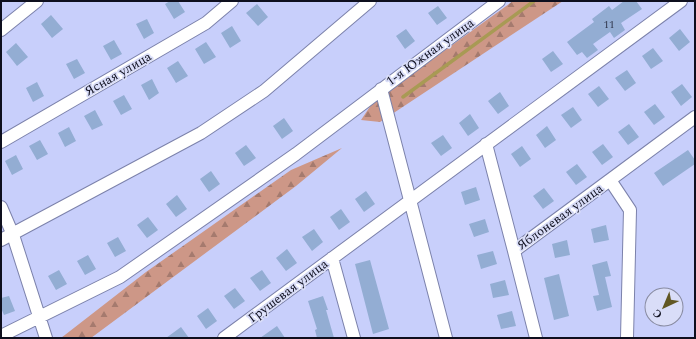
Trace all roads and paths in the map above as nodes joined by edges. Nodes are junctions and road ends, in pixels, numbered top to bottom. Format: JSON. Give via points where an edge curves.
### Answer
{"nodes":[{"id":1,"x":37,"y":1,"type":"edge"},
{"id":2,"x":232,"y":1,"type":"edge"},
{"id":3,"x":370,"y":1,"type":"edge"},
{"id":4,"x":499,"y":1,"type":"edge"},
{"id":5,"x":681,"y":1,"type":"edge"},
{"id":6,"x":1,"y":30,"type":"edge"},
{"id":7,"x":381,"y":89,"type":"junction"},
{"id":8,"x":695,"y":117,"type":"edge"},
{"id":9,"x":1,"y":142,"type":"edge"},
{"id":10,"x":486,"y":144,"type":"junction"},
{"id":11,"x":610,"y":180,"type":"junction"},
{"id":12,"x":409,"y":201,"type":"junction"},
{"id":13,"x":1,"y":207,"type":"edge"},
{"id":14,"x":13,"y":235,"type":"junction"},
{"id":15,"x":1,"y":240,"type":"edge"},
{"id":16,"x":514,"y":251,"type":"junction"},
{"id":17,"x":332,"y":258,"type":"junction"},
{"id":18,"x":41,"y":317,"type":"junction"},
{"id":19,"x":1,"y":336,"type":"edge"},
{"id":20,"x":46,"y":338,"type":"edge"},
{"id":21,"x":224,"y":338,"type":"edge"},
{"id":22,"x":354,"y":338,"type":"edge"},
{"id":23,"x":446,"y":338,"type":"edge"},
{"id":24,"x":536,"y":338,"type":"edge"},
{"id":25,"x":627,"y":338,"type":"edge"}],
"edges":[{"from":1,"to":6,"type":"street"},
{"from":2,"to":9,"type":"street","name":"Ясная улица","via":[[206,23]]},
{"from":3,"to":14,"type":"street","via":[[264,91],[201,134]]},
{"from":4,"to":7,"type":"street","name":"1-я Южная улица"},
{"from":5,"to":10,"type":"street"},
{"from":7,"to":12,"type":"street"},
{"from":7,"to":18,"type":"street","name":"1-я Южная улица","via":[[296,154],[120,277]]},
{"from":8,"to":11,"type":"street","name":"Яблоневая улица"},
{"from":10,"to":12,"type":"street"},
{"from":10,"to":16,"type":"street","name":"Яблоневая улица"},
{"from":11,"to":16,"type":"street","name":"Яблоневая улица"},
{"from":11,"to":25,"type":"street","via":[[630,210]]},
{"from":12,"to":17,"type":"street","name":"Грушевая улица"},
{"from":12,"to":23,"type":"street"},
{"from":13,"to":14,"type":"street"},
{"from":14,"to":15,"type":"street"},
{"from":14,"to":18,"type":"street"},
{"from":16,"to":24,"type":"street"},
{"from":17,"to":21,"type":"street","name":"Грушевая улица"},
{"from":17,"to":22,"type":"street","name":"Грушевая улица"},
{"from":18,"to":19,"type":"street","name":"1-я Южная улица"},
{"from":18,"to":20,"type":"street"}]}
